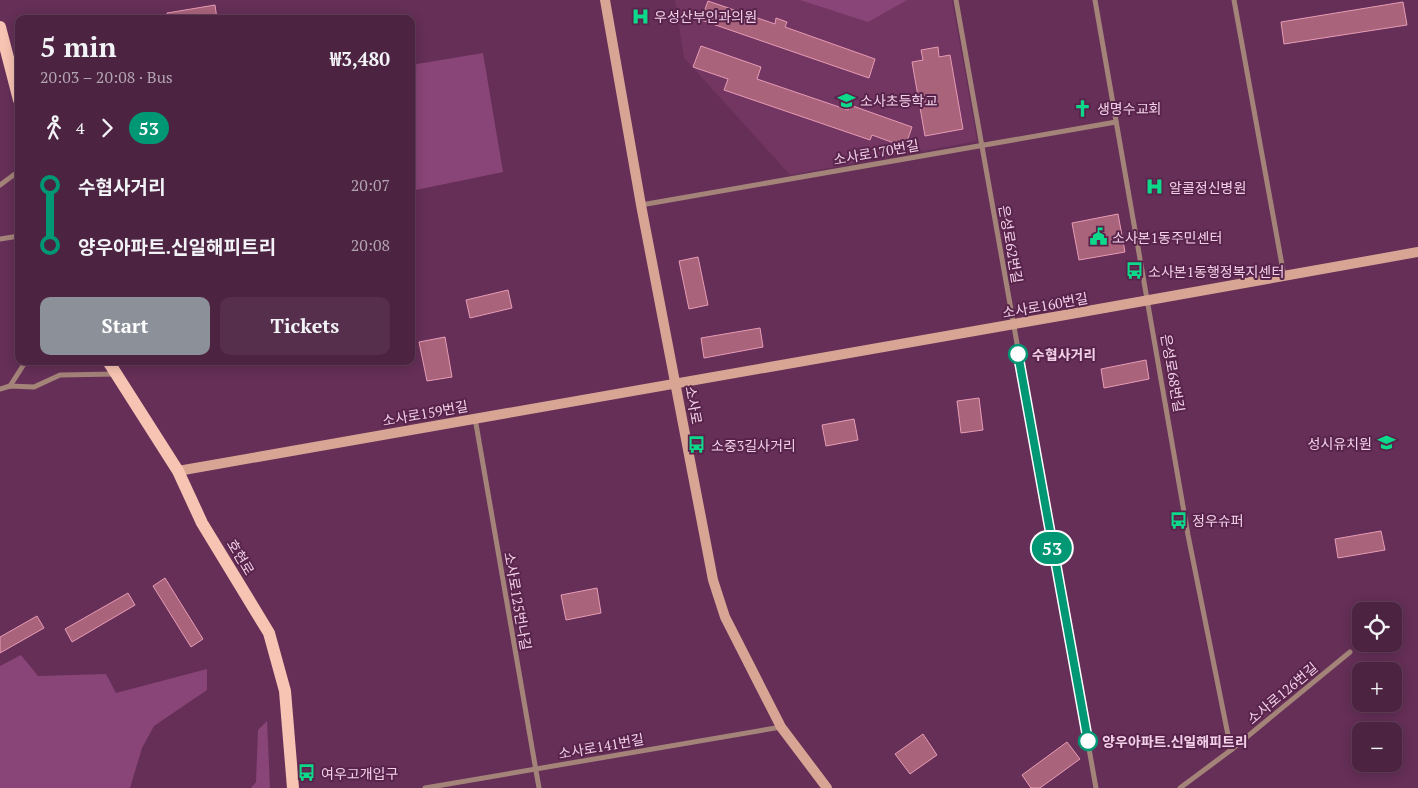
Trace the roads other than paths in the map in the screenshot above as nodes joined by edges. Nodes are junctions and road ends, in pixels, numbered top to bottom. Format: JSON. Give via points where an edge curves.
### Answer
{"nodes":[{"id":1,"x":605,"y":0,"type":"edge"},
{"id":2,"x":956,"y":0,"type":"edge"},
{"id":3,"x":1095,"y":0,"type":"edge"},
{"id":4,"x":1234,"y":0,"type":"edge"},
{"id":5,"x":0,"y":27,"type":"edge"},
{"id":6,"x":15,"y":85,"type":"edge"},
{"id":7,"x":1116,"y":122,"type":"junction"},
{"id":8,"x":981,"y":144,"type":"junction"},
{"id":9,"x":15,"y":174,"type":"edge"},
{"id":10,"x":0,"y":185,"type":"edge"},
{"id":11,"x":641,"y":205,"type":"junction"},
{"id":12,"x":15,"y":237,"type":"edge"},
{"id":13,"x":0,"y":239,"type":"edge"},
{"id":14,"x":1418,"y":252,"type":"edge"},
{"id":15,"x":1284,"y":276,"type":"junction"},
{"id":16,"x":1149,"y":300,"type":"junction"},
{"id":17,"x":1014,"y":325,"type":"junction"},
{"id":18,"x":23,"y":365,"type":"edge"},
{"id":19,"x":110,"y":365,"type":"edge"},
{"id":20,"x":116,"y":374,"type":"junction"},
{"id":21,"x":676,"y":382,"type":"junction"},
{"id":22,"x":10,"y":386,"type":"junction"},
{"id":23,"x":0,"y":389,"type":"edge"},
{"id":24,"x":475,"y":418,"type":"junction"},
{"id":25,"x":178,"y":471,"type":"junction"},
{"id":26,"x":1350,"y":652,"type":"dead end"},
{"id":27,"x":781,"y":727,"type":"junction"},
{"id":28,"x":1231,"y":750,"type":"junction"},
{"id":29,"x":535,"y":769,"type":"junction"},
{"id":30,"x":292,"y":788,"type":"edge"},
{"id":31,"x":425,"y":788,"type":"edge"},
{"id":32,"x":538,"y":788,"type":"edge"},
{"id":33,"x":827,"y":788,"type":"edge"},
{"id":34,"x":1096,"y":788,"type":"edge"},
{"id":35,"x":1180,"y":788,"type":"edge"}],
"edges":[{"from":1,"to":11,"type":"street","name":"소사로"},
{"from":2,"to":8,"type":"street","name":"은성로62번길"},
{"from":3,"to":7,"type":"street","name":"은성로68번길"},
{"from":4,"to":15,"type":"street"},
{"from":5,"to":6,"type":"main road"},
{"from":7,"to":8,"type":"street","name":"소사로170번길"},
{"from":7,"to":16,"type":"street","name":"은성로68번길"},
{"from":8,"to":11,"type":"street","name":"소사로170번길"},
{"from":8,"to":17,"type":"street","name":"은성로62번길"},
{"from":9,"to":10,"type":"street"},
{"from":11,"to":21,"type":"street","name":"소사로"},
{"from":12,"to":13,"type":"street"},
{"from":14,"to":15,"type":"street","name":"소사로160번길"},
{"from":15,"to":16,"type":"street","name":"소사로160번길"},
{"from":16,"to":17,"type":"street","name":"소사로160번길"},
{"from":16,"to":28,"type":"street","name":"은성로68번길","via":[[1188,535]]},
{"from":17,"to":21,"type":"street","name":"소사로160번길"},
{"from":17,"to":34,"type":"street","name":"은성로62번길"},
{"from":18,"to":22,"type":"street"},
{"from":19,"to":20,"type":"main road","name":"호현로"},
{"from":20,"to":22,"type":"street","via":[[60,375],[34,387]]},
{"from":20,"to":25,"type":"main road","name":"호현로"},
{"from":21,"to":24,"type":"street","name":"소사로159번길"},
{"from":21,"to":27,"type":"street","name":"소사로","via":[[713,580],[724,617]]},
{"from":22,"to":23,"type":"street"},
{"from":24,"to":25,"type":"street","name":"소사로159번길"},
{"from":24,"to":29,"type":"street","name":"소사로125번나길"},
{"from":25,"to":30,"type":"main road","name":"호현로","via":[[202,523],[269,633],[285,692]]},
{"from":26,"to":28,"type":"street","name":"소사로126번길"},
{"from":27,"to":29,"type":"street","name":"소사로141번길"},
{"from":27,"to":33,"type":"street","name":"소사로"},
{"from":28,"to":35,"type":"street","name":"소사로126번길"},
{"from":29,"to":31,"type":"street","name":"소사로141번길"},
{"from":29,"to":32,"type":"street","name":"소사로125번나길"}]}
